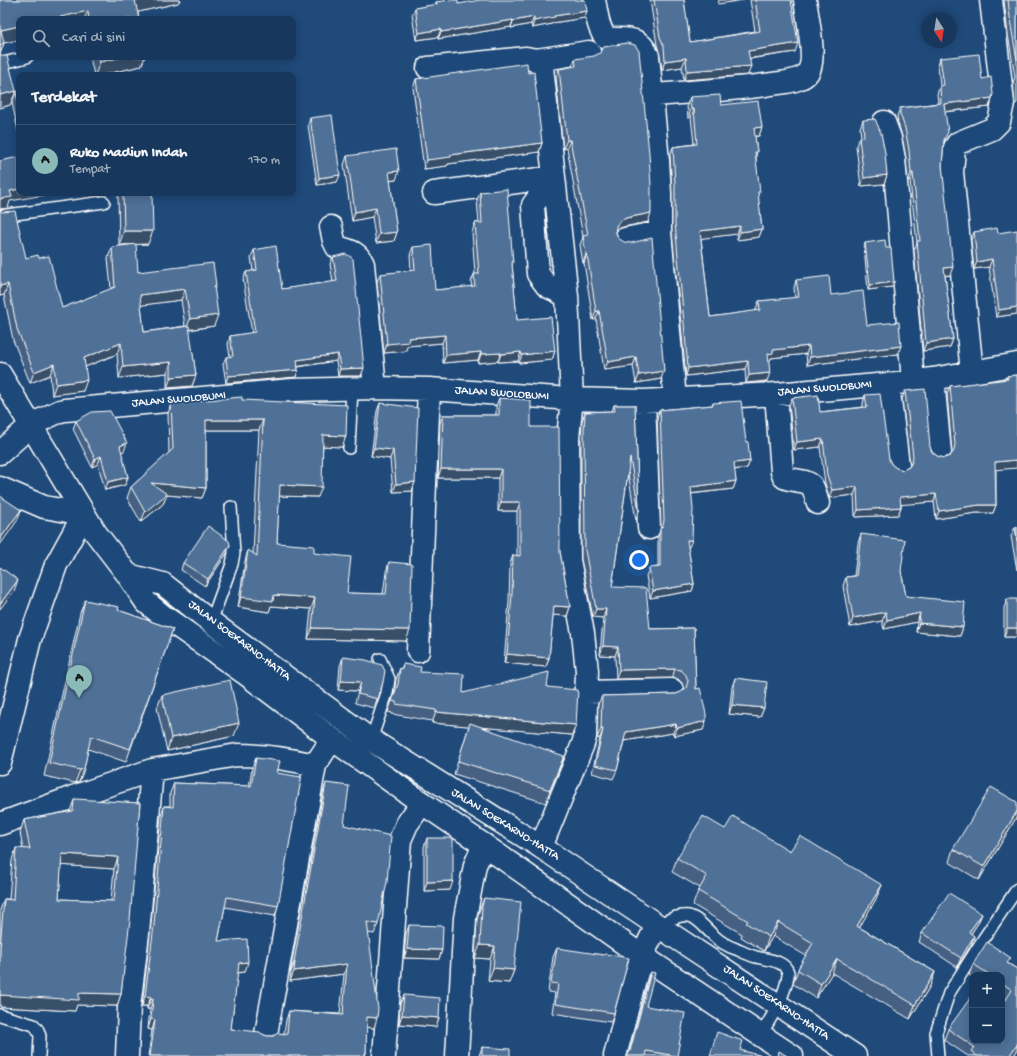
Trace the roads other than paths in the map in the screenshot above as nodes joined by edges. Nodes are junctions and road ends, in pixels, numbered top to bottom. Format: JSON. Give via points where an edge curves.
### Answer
{"nodes":[{"id":1,"x":594,"y":0,"type":"edge"},
{"id":2,"x":805,"y":0,"type":"edge"},
{"id":3,"x":991,"y":0,"type":"edge"},
{"id":4,"x":589,"y":52,"type":"dead end"},
{"id":5,"x":16,"y":60,"type":"edge"},
{"id":6,"x":536,"y":60,"type":"junction"},
{"id":7,"x":0,"y":64,"type":"edge"},
{"id":8,"x":428,"y":68,"type":"dead end"},
{"id":9,"x":652,"y":94,"type":"junction"},
{"id":10,"x":884,"y":122,"type":"dead end"},
{"id":11,"x":554,"y":183,"type":"junction"},
{"id":12,"x":434,"y":193,"type":"dead end"},
{"id":13,"x":104,"y":202,"type":"dead end"},
{"id":14,"x":0,"y":216,"type":"edge"},
{"id":15,"x":331,"y":227,"type":"dead end"},
{"id":16,"x":660,"y":232,"type":"junction"},
{"id":17,"x":625,"y":238,"type":"dead end"},
{"id":18,"x":1017,"y":364,"type":"edge"},
{"id":19,"x":972,"y":373,"type":"junction"},
{"id":20,"x":0,"y":374,"type":"edge"},
{"id":21,"x":923,"y":380,"type":"junction"},
{"id":22,"x":888,"y":384,"type":"junction"},
{"id":23,"x":375,"y":388,"type":"junction"},
{"id":24,"x":428,"y":388,"type":"junction"},
{"id":25,"x":352,"y":389,"type":"junction"},
{"id":26,"x":776,"y":394,"type":"junction"},
{"id":27,"x":572,"y":399,"type":"junction"},
{"id":28,"x":675,"y":400,"type":"junction"},
{"id":29,"x":644,"y":401,"type":"junction"},
{"id":30,"x":31,"y":425,"type":"junction"},
{"id":31,"x":349,"y":448,"type":"dead end"},
{"id":32,"x":0,"y":453,"type":"edge"},
{"id":33,"x":940,"y":453,"type":"dead end"},
{"id":34,"x":898,"y":465,"type":"dead end"},
{"id":35,"x":0,"y":488,"type":"edge"},
{"id":36,"x":818,"y":503,"type":"dead end"},
{"id":37,"x":231,"y":507,"type":"dead end"},
{"id":38,"x":84,"y":514,"type":"junction"},
{"id":39,"x":649,"y":528,"type":"dead end"},
{"id":40,"x":128,"y":575,"type":"junction"},
{"id":41,"x":211,"y":622,"type":"junction"},
{"id":42,"x":418,"y":651,"type":"dead end"},
{"id":43,"x":380,"y":660,"type":"dead end"},
{"id":44,"x":672,"y":690,"type":"dead end"},
{"id":45,"x":585,"y":692,"type":"junction"},
{"id":46,"x":332,"y":739,"type":"junction"},
{"id":47,"x":371,"y":740,"type":"junction"},
{"id":48,"x":0,"y":763,"type":"edge"},
{"id":49,"x":315,"y":765,"type":"junction"},
{"id":50,"x":152,"y":770,"type":"junction"},
{"id":51,"x":422,"y":803,"type":"junction"},
{"id":52,"x":0,"y":824,"type":"edge"},
{"id":53,"x":484,"y":845,"type":"junction"},
{"id":54,"x":541,"y":847,"type":"junction"},
{"id":55,"x":1017,"y":889,"type":"edge"},
{"id":56,"x":657,"y":925,"type":"junction"},
{"id":57,"x":642,"y":956,"type":"junction"},
{"id":58,"x":779,"y":1005,"type":"junction"},
{"id":59,"x":0,"y":1014,"type":"edge"},
{"id":60,"x":266,"y":1034,"type":"edge"},
{"id":61,"x":760,"y":1036,"type":"junction"},
{"id":62,"x":39,"y":1056,"type":"edge"},
{"id":63,"x":127,"y":1056,"type":"edge"},
{"id":64,"x":384,"y":1056,"type":"edge"},
{"id":65,"x":457,"y":1056,"type":"edge"},
{"id":66,"x":615,"y":1056,"type":"edge"},
{"id":67,"x":792,"y":1056,"type":"edge"},
{"id":68,"x":854,"y":1056,"type":"edge"},
{"id":69,"x":938,"y":1056,"type":"edge"}],
"edges":[{"from":1,"to":9,"type":"main road","via":[[598,24],[606,38],[635,41],[645,50],[648,56]]},
{"from":2,"to":9,"type":"main road","via":[[812,47],[809,72],[805,75],[789,82],[741,88]]},
{"from":3,"to":19,"type":"main road","via":[[1003,103],[999,122],[992,129],[958,144],[954,150],[952,172]]},
{"from":4,"to":6,"type":"main road"},
{"from":5,"to":7,"type":"lane"},
{"from":6,"to":8,"type":"main road","via":[[526,58]]},
{"from":6,"to":11,"type":"main road","via":[[542,67]]},
{"from":9,"to":16,"type":"main road","via":[[660,194]]},
{"from":10,"to":21,"type":"main road","via":[[894,159]]},
{"from":11,"to":12,"type":"main road"},
{"from":11,"to":27,"type":"main road","via":[[533,205],[538,274],[547,286],[567,296]]},
{"from":13,"to":14,"type":"lane"},
{"from":15,"to":23,"type":"main road","via":[[337,247],[359,255],[363,264]]},
{"from":16,"to":17,"type":"main road"},
{"from":16,"to":28,"type":"main road"},
{"from":18,"to":19,"type":"main road","name":"JALAN SWOLOBUMI"},
{"from":19,"to":21,"type":"main road","name":"JALAN SWOLOBUMI"},
{"from":20,"to":30,"type":"main road","name":"JALAN SOEKARNO-HATTA"},
{"from":21,"to":22,"type":"main road","name":"JALAN SWOLOBUMI"},
{"from":21,"to":33,"type":"main road"},
{"from":22,"to":26,"type":"main road","name":"JALAN SWOLOBUMI"},
{"from":22,"to":34,"type":"main road"},
{"from":23,"to":24,"type":"main road","name":"JALAN SWOLOBUMI"},
{"from":23,"to":25,"type":"main road","name":"JALAN SWOLOBUMI"},
{"from":24,"to":27,"type":"main road","name":"JALAN SWOLOBUMI"},
{"from":24,"to":42,"type":"main road"},
{"from":25,"to":30,"type":"main road","name":"JALAN SWOLOBUMI","via":[[292,390],[65,410]]},
{"from":25,"to":31,"type":"lane"},
{"from":26,"to":28,"type":"main road","name":"JALAN SWOLOBUMI"},
{"from":26,"to":36,"type":"main road","via":[[782,472],[789,480],[810,484]]},
{"from":27,"to":29,"type":"main road","name":"JALAN SWOLOBUMI"},
{"from":27,"to":45,"type":"main road","via":[[568,438],[569,560],[583,633]]},
{"from":28,"to":29,"type":"main road","name":"JALAN SWOLOBUMI"},
{"from":29,"to":39,"type":"main road"},
{"from":30,"to":32,"type":"main road","name":"JALAN SWOLOBUMI"},
{"from":30,"to":38,"type":"main road","name":"JALAN SOEKARNO-HATTA"},
{"from":35,"to":38,"type":"main road","via":[[44,507]]},
{"from":37,"to":41,"type":"lane","via":[[234,553]]},
{"from":38,"to":40,"type":"main road","name":"JALAN SOEKARNO-HATTA"},
{"from":38,"to":48,"type":"main road","via":[[56,565],[30,639]]},
{"from":40,"to":41,"type":"main road","name":"JALAN SOEKARNO-HATTA","via":[[163,584]]},
{"from":40,"to":46,"type":"main road","name":"JALAN SOEKARNO-HATTA","via":[[146,602],[163,616]]},
{"from":41,"to":47,"type":"main road","name":"JALAN SOEKARNO-HATTA"},
{"from":43,"to":47,"type":"lane","via":[[389,679],[388,693]]},
{"from":44,"to":45,"type":"main road"},
{"from":45,"to":54,"type":"main road","via":[[585,737]]},
{"from":46,"to":49,"type":"main road"},
{"from":46,"to":51,"type":"main road","name":"JALAN SOEKARNO-HATTA"},
{"from":47,"to":54,"type":"main road","name":"JALAN SOEKARNO-HATTA"},
{"from":49,"to":50,"type":"main road","via":[[288,759],[237,755]]},
{"from":49,"to":60,"type":"main road"},
{"from":50,"to":52,"type":"main road"},
{"from":50,"to":63,"type":"main road","via":[[129,1007]]},
{"from":51,"to":53,"type":"main road","name":"JALAN SOEKARNO-HATTA"},
{"from":51,"to":64,"type":"main road","via":[[407,824],[400,840]]},
{"from":53,"to":57,"type":"main road","name":"JALAN SOEKARNO-HATTA"},
{"from":53,"to":65,"type":"main road","via":[[475,865],[465,918]]},
{"from":54,"to":56,"type":"main road","name":"JALAN SOEKARNO-HATTA"},
{"from":55,"to":69,"type":"lane","via":[[949,993],[936,1033]]},
{"from":56,"to":57,"type":"main road"},
{"from":56,"to":58,"type":"main road","name":"JALAN SOEKARNO-HATTA"},
{"from":56,"to":58,"type":"lane","via":[[672,918],[691,916],[723,943],[781,964],[788,974]]},
{"from":57,"to":61,"type":"main road","name":"JALAN SOEKARNO-HATTA"},
{"from":57,"to":66,"type":"main road"},
{"from":58,"to":61,"type":"lane"},
{"from":58,"to":68,"type":"main road","name":"JALAN SOEKARNO-HATTA"},
{"from":59,"to":62,"type":"lane","via":[[34,1025],[40,1036]]},
{"from":61,"to":67,"type":"main road","name":"JALAN SOEKARNO-HATTA"}]}
